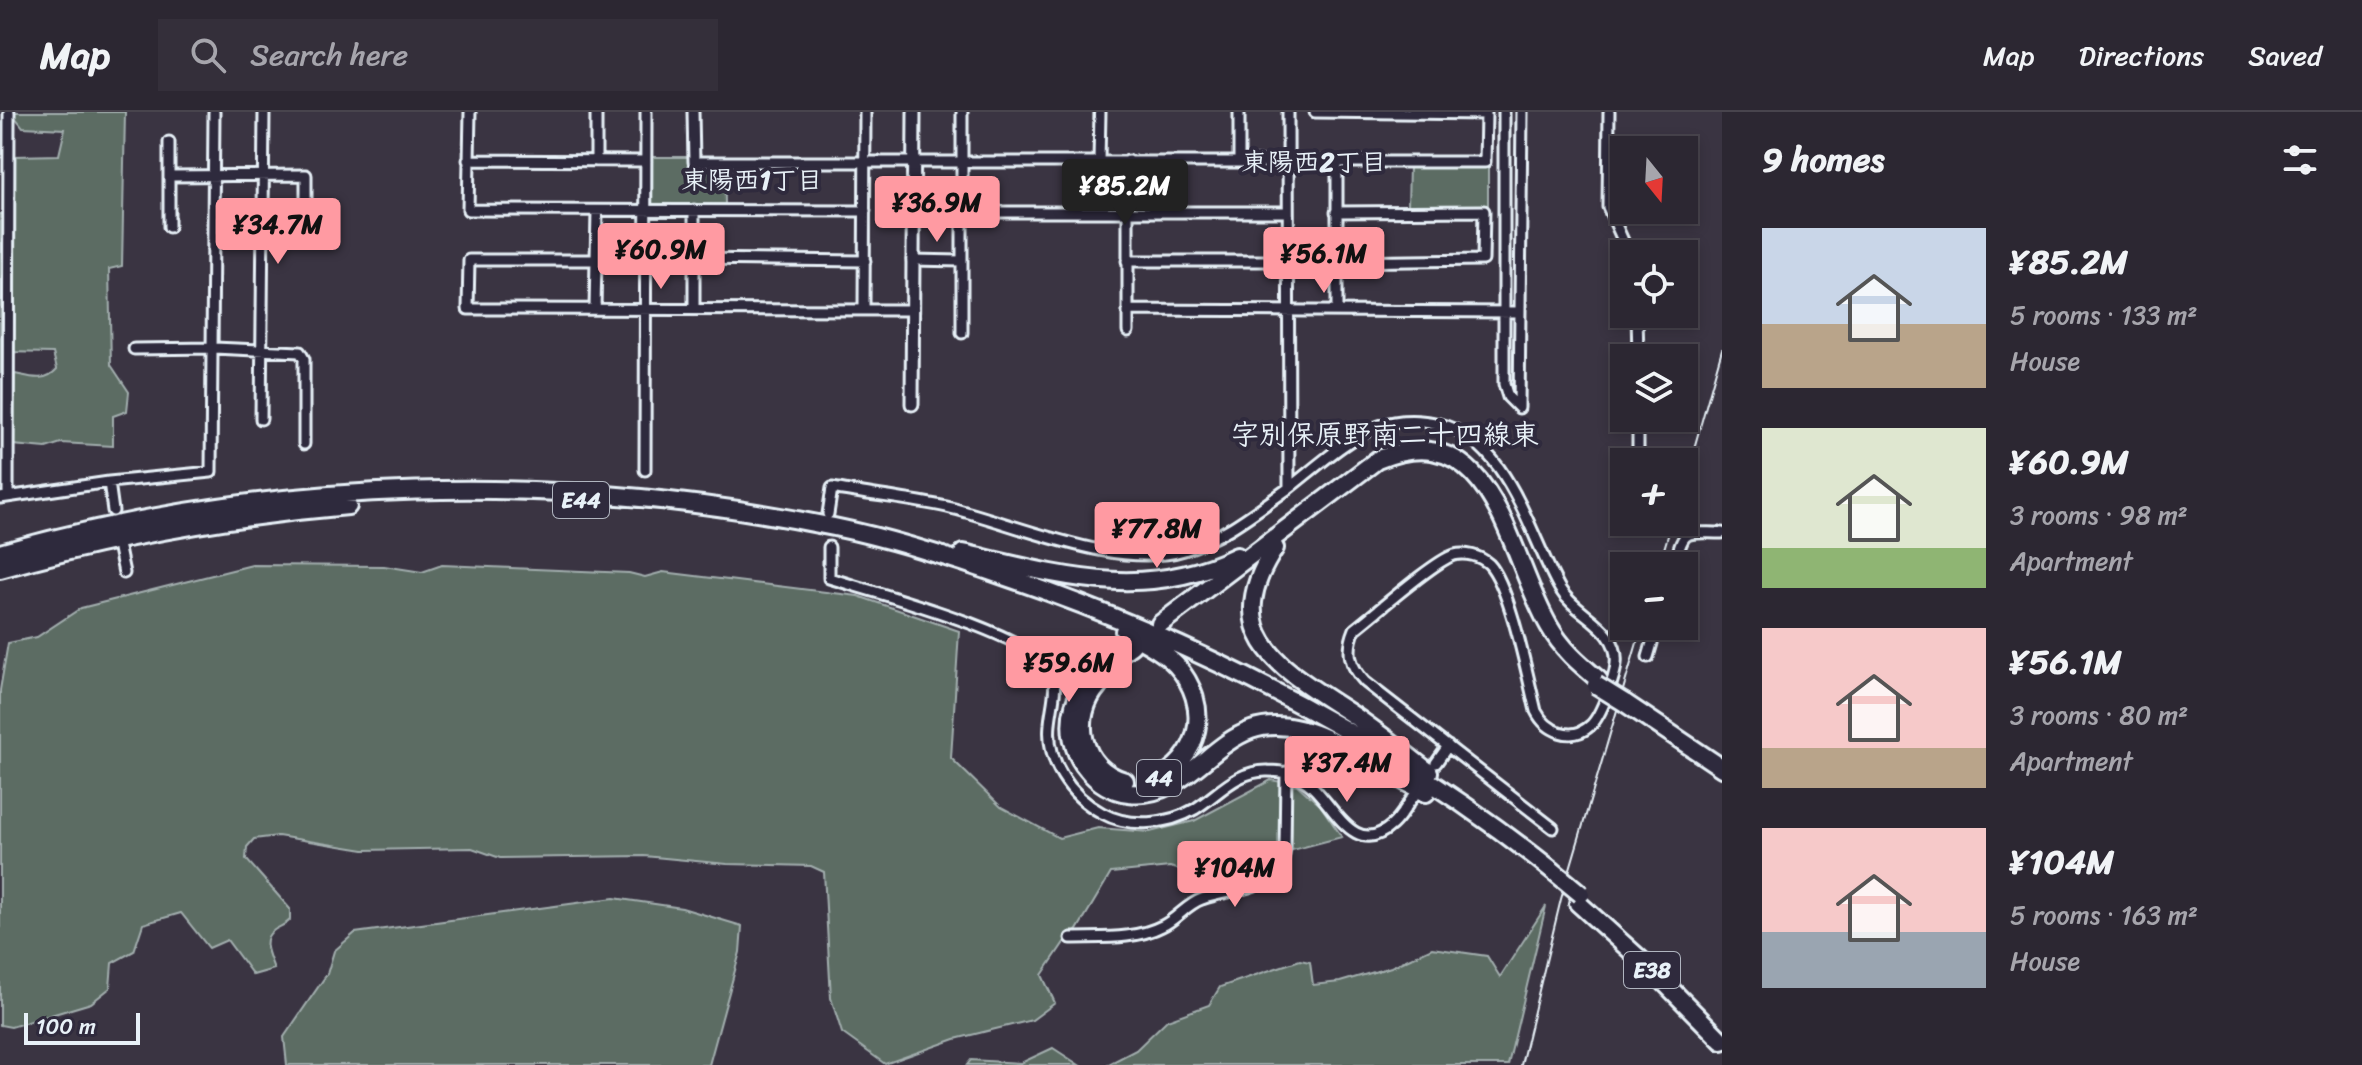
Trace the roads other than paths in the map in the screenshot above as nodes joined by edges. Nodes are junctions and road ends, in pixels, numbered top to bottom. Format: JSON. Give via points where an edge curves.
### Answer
{"nodes":[{"id":1,"x":9,"y":112,"type":"edge"},
{"id":2,"x":214,"y":112,"type":"edge"},
{"id":3,"x":264,"y":112,"type":"edge"},
{"id":4,"x":470,"y":112,"type":"edge"},
{"id":5,"x":596,"y":112,"type":"edge"},
{"id":6,"x":646,"y":112,"type":"edge"},
{"id":7,"x":693,"y":112,"type":"edge"},
{"id":8,"x":865,"y":112,"type":"edge"},
{"id":9,"x":914,"y":112,"type":"edge"},
{"id":10,"x":962,"y":112,"type":"edge"},
{"id":11,"x":1100,"y":112,"type":"edge"},
{"id":12,"x":1239,"y":112,"type":"edge"},
{"id":13,"x":1288,"y":112,"type":"edge"},
{"id":14,"x":1315,"y":112,"type":"edge"},
{"id":15,"x":1336,"y":112,"type":"edge"},
{"id":16,"x":1504,"y":112,"type":"edge"},
{"id":17,"x":1522,"y":112,"type":"edge"},
{"id":18,"x":1609,"y":112,"type":"edge"},
{"id":19,"x":1486,"y":113,"type":"edge"},
{"id":20,"x":169,"y":142,"type":"dead end"},
{"id":21,"x":468,"y":160,"type":"junction"},
{"id":22,"x":865,"y":160,"type":"junction"},
{"id":23,"x":596,"y":161,"type":"junction"},
{"id":24,"x":646,"y":161,"type":"junction"},
{"id":25,"x":914,"y":161,"type":"junction"},
{"id":26,"x":1099,"y":161,"type":"junction"},
{"id":27,"x":1128,"y":161,"type":"junction"},
{"id":28,"x":961,"y":162,"type":"junction"},
{"id":29,"x":1239,"y":162,"type":"junction"},
{"id":30,"x":1288,"y":162,"type":"junction"},
{"id":31,"x":1337,"y":162,"type":"junction"},
{"id":32,"x":263,"y":175,"type":"junction"},
{"id":33,"x":170,"y":176,"type":"junction"},
{"id":34,"x":214,"y":176,"type":"junction"},
{"id":35,"x":5,"y":210,"type":"edge"},
{"id":36,"x":644,"y":210,"type":"junction"},
{"id":37,"x":694,"y":210,"type":"junction"},
{"id":38,"x":597,"y":211,"type":"junction"},
{"id":39,"x":865,"y":211,"type":"junction"},
{"id":40,"x":1128,"y":211,"type":"junction"},
{"id":41,"x":962,"y":212,"type":"junction"},
{"id":42,"x":1287,"y":212,"type":"junction"},
{"id":43,"x":1336,"y":212,"type":"junction"},
{"id":44,"x":306,"y":221,"type":"dead end"},
{"id":45,"x":169,"y":227,"type":"dead end"},
{"id":46,"x":1623,"y":240,"type":"edge"},
{"id":47,"x":694,"y":259,"type":"junction"},
{"id":48,"x":596,"y":260,"type":"junction"},
{"id":49,"x":912,"y":260,"type":"junction"},
{"id":50,"x":865,"y":261,"type":"junction"},
{"id":51,"x":961,"y":261,"type":"junction"},
{"id":52,"x":1127,"y":261,"type":"junction"},
{"id":53,"x":1288,"y":261,"type":"junction"},
{"id":54,"x":1337,"y":262,"type":"junction"},
{"id":55,"x":595,"y":309,"type":"junction"},
{"id":56,"x":644,"y":309,"type":"junction"},
{"id":57,"x":694,"y":309,"type":"junction"},
{"id":58,"x":864,"y":310,"type":"junction"},
{"id":59,"x":912,"y":310,"type":"junction"},
{"id":60,"x":1128,"y":310,"type":"junction"},
{"id":61,"x":1287,"y":311,"type":"junction"},
{"id":62,"x":1337,"y":311,"type":"junction"},
{"id":63,"x":1504,"y":312,"type":"junction"},
{"id":64,"x":1520,"y":312,"type":"junction"},
{"id":65,"x":1128,"y":331,"type":"dead end"},
{"id":66,"x":962,"y":333,"type":"dead end"},
{"id":67,"x":214,"y":348,"type":"junction"},
{"id":68,"x":134,"y":349,"type":"dead end"},
{"id":69,"x":261,"y":351,"type":"junction"},
{"id":70,"x":5,"y":378,"type":"edge"},
{"id":71,"x":912,"y":404,"type":"dead end"},
{"id":72,"x":261,"y":419,"type":"dead end"},
{"id":73,"x":304,"y":444,"type":"dead end"},
{"id":74,"x":645,"y":470,"type":"dead end"},
{"id":75,"x":109,"y":482,"type":"junction"},
{"id":76,"x":1289,"y":488,"type":"junction"},
{"id":77,"x":4,"y":497,"type":"edge"},
{"id":78,"x":113,"y":511,"type":"dead end"},
{"id":79,"x":828,"y":514,"type":"dead end"},
{"id":80,"x":1722,"y":533,"type":"edge"},
{"id":81,"x":902,"y":544,"type":"junction"},
{"id":82,"x":1270,"y":545,"type":"junction"},
{"id":83,"x":829,"y":547,"type":"dead end"},
{"id":84,"x":119,"y":549,"type":"dead end"},
{"id":85,"x":1678,"y":552,"type":"edge"},
{"id":86,"x":0,"y":553,"type":"edge"},
{"id":87,"x":0,"y":569,"type":"edge"},
{"id":88,"x":124,"y":573,"type":"dead end"},
{"id":89,"x":1113,"y":625,"type":"junction"},
{"id":90,"x":1150,"y":636,"type":"junction"},
{"id":91,"x":1653,"y":640,"type":"edge"},
{"id":92,"x":1648,"y":657,"type":"dead end"},
{"id":93,"x":1626,"y":701,"type":"junction"},
{"id":94,"x":1448,"y":746,"type":"junction"},
{"id":95,"x":1722,"y":762,"type":"edge"},
{"id":96,"x":1436,"y":763,"type":"dead end"},
{"id":97,"x":1722,"y":768,"type":"edge"},
{"id":98,"x":1286,"y":772,"type":"junction"},
{"id":99,"x":1414,"y":796,"type":"dead end"},
{"id":100,"x":1463,"y":813,"type":"junction"},
{"id":101,"x":1553,"y":828,"type":"dead end"},
{"id":102,"x":1525,"y":848,"type":"junction"},
{"id":103,"x":1550,"y":874,"type":"junction"},
{"id":104,"x":1580,"y":898,"type":"junction"},
{"id":105,"x":1071,"y":938,"type":"dead end"},
{"id":106,"x":1722,"y":1032,"type":"edge"},
{"id":107,"x":1722,"y":1041,"type":"edge"}],
"edges":[{"from":1,"to":35,"type":"street"},
{"from":2,"to":34,"type":"street"},
{"from":3,"to":32,"type":"street"},
{"from":4,"to":21,"type":"street"},
{"from":5,"to":23,"type":"street"},
{"from":6,"to":24,"type":"street"},
{"from":7,"to":22,"type":"street","via":[[694,162]]},
{"from":8,"to":22,"type":"street"},
{"from":9,"to":25,"type":"street"},
{"from":10,"to":28,"type":"street"},
{"from":11,"to":26,"type":"street"},
{"from":12,"to":29,"type":"street"},
{"from":13,"to":30,"type":"street"},
{"from":14,"to":15,"type":"street"},
{"from":15,"to":19,"type":"street"},
{"from":16,"to":63,"type":"street"},
{"from":17,"to":64,"type":"street"},
{"from":18,"to":46,"type":"street","via":[[1608,207]]},
{"from":19,"to":31,"type":"street","via":[[1485,162]]},
{"from":20,"to":33,"type":"street"},
{"from":21,"to":23,"type":"street"},
{"from":21,"to":38,"type":"street","via":[[468,210]]},
{"from":22,"to":25,"type":"street"},
{"from":22,"to":39,"type":"street"},
{"from":23,"to":24,"type":"street"},
{"from":24,"to":36,"type":"street"},
{"from":25,"to":28,"type":"street"},
{"from":25,"to":49,"type":"street"},
{"from":26,"to":27,"type":"street"},
{"from":26,"to":28,"type":"street"},
{"from":27,"to":29,"type":"street"},
{"from":27,"to":40,"type":"street"},
{"from":28,"to":41,"type":"street"},
{"from":29,"to":30,"type":"street"},
{"from":30,"to":31,"type":"street"},
{"from":30,"to":42,"type":"street"},
{"from":31,"to":43,"type":"street"},
{"from":32,"to":34,"type":"street"},
{"from":32,"to":44,"type":"street","via":[[306,175]]},
{"from":32,"to":69,"type":"street"},
{"from":33,"to":34,"type":"street"},
{"from":33,"to":45,"type":"street"},
{"from":34,"to":67,"type":"street"},
{"from":35,"to":70,"type":"street"},
{"from":36,"to":37,"type":"street"},
{"from":36,"to":38,"type":"street"},
{"from":36,"to":56,"type":"street"},
{"from":37,"to":39,"type":"street"},
{"from":37,"to":47,"type":"street"},
{"from":38,"to":48,"type":"street"},
{"from":39,"to":50,"type":"street"},
{"from":40,"to":41,"type":"street"},
{"from":40,"to":42,"type":"street"},
{"from":40,"to":52,"type":"street"},
{"from":41,"to":51,"type":"street"},
{"from":42,"to":53,"type":"street"},
{"from":43,"to":54,"type":"street"},
{"from":43,"to":54,"type":"street","via":[[1484,211],[1483,260]]},
{"from":47,"to":50,"type":"street"},
{"from":47,"to":57,"type":"street"},
{"from":48,"to":55,"type":"street"},
{"from":48,"to":55,"type":"street","via":[[469,260],[468,309]]},
{"from":49,"to":51,"type":"street"},
{"from":49,"to":59,"type":"street"},
{"from":50,"to":58,"type":"street"},
{"from":51,"to":66,"type":"street"},
{"from":52,"to":53,"type":"street"},
{"from":52,"to":60,"type":"street"},
{"from":53,"to":61,"type":"street"},
{"from":54,"to":62,"type":"street"},
{"from":55,"to":56,"type":"street"},
{"from":56,"to":57,"type":"street"},
{"from":56,"to":74,"type":"street"},
{"from":57,"to":58,"type":"street"},
{"from":58,"to":59,"type":"street"},
{"from":59,"to":71,"type":"street"},
{"from":60,"to":61,"type":"street"},
{"from":60,"to":65,"type":"street"},
{"from":61,"to":62,"type":"street"},
{"from":61,"to":76,"type":"street"},
{"from":62,"to":63,"type":"street"},
{"from":63,"to":64,"type":"street"},
{"from":63,"to":64,"type":"street","via":[[1504,384],[1519,408]]},
{"from":67,"to":68,"type":"street"},
{"from":67,"to":69,"type":"street"},
{"from":67,"to":75,"type":"street","via":[[211,472]]},
{"from":69,"to":72,"type":"street"},
{"from":69,"to":73,"type":"street","via":[[300,352],[304,359]]},
{"from":70,"to":77,"type":"street"},
{"from":75,"to":77,"type":"street"},
{"from":75,"to":78,"type":"street"},
{"from":76,"to":79,"type":"street","via":[[1214,538],[1182,551],[1146,554],[1103,551],[947,507],[832,488]]},
{"from":76,"to":94,"type":"street","via":[[1377,426],[1419,420],[1458,428],[1492,457],[1561,591],[1607,633],[1616,664],[1598,717],[1578,732],[1554,731],[1536,711],[1518,636],[1489,565],[1466,554],[1435,567],[1355,629],[1349,652],[1355,672],[1365,682]]},
{"from":80,"to":85,"type":"street","via":[[1688,533]]},
{"from":81,"to":82,"type":"highway","via":[[1086,581],[1129,582],[1204,569]]},
{"from":81,"to":86,"type":"highway","number":"E44","via":[[838,527],[704,505],[580,493],[450,491],[206,508]]},
{"from":81,"to":90,"type":"highway","number":"E44","via":[[1051,593]]},
{"from":82,"to":90,"type":"highway","number":"44"},
{"from":82,"to":93,"type":"highway","bridge":true,"via":[[1377,460],[1413,448],[1445,452],[1477,477],[1492,501],[1549,626],[1567,652]]},
{"from":82,"to":102,"type":"highway","via":[[1252,611],[1267,652],[1494,819]]},
{"from":83,"to":98,"type":"street","via":[[829,578],[976,627],[1041,660],[1055,685],[1049,728],[1057,767],[1068,786],[1104,815],[1128,823],[1171,819],[1248,773]]},
{"from":84,"to":88,"type":"street"},
{"from":87,"to":89,"type":"highway","number":"E44","via":[[123,538],[300,510],[450,500],[581,500],[704,511],[836,534],[979,575]]},
{"from":89,"to":90,"type":"highway","number":"E44"},
{"from":89,"to":90,"type":"highway","number":"44","via":[[1162,652],[1174,663],[1192,687],[1198,716],[1187,757],[1177,767],[1152,781],[1121,780],[1098,765],[1081,727],[1092,693],[1107,677]]},
{"from":90,"to":100,"type":"highway","number":"E38","via":[[1316,722]]},
{"from":90,"to":100,"type":"highway","via":[[1084,686],[1075,701],[1073,739],[1081,762],[1109,787],[1136,794],[1168,786],[1235,737],[1284,725],[1327,739]]},
{"from":90,"to":102,"type":"highway","number":"E38","via":[[1221,663],[1319,716]]},
{"from":91,"to":92,"type":"street"},
{"from":93,"to":95,"type":"highway"},
{"from":93,"to":97,"type":"highway"},
{"from":94,"to":96,"type":"street"},
{"from":94,"to":101,"type":"street"},
{"from":98,"to":99,"type":"street","via":[[1307,782],[1348,829],[1362,834],[1381,833]]},
{"from":98,"to":105,"type":"street","via":[[1285,849],[1275,872],[1255,887],[1201,899],[1150,931]]},
{"from":100,"to":103,"type":"highway","number":"E38"},
{"from":102,"to":103,"type":"highway","number":"E38"},
{"from":103,"to":104,"type":"highway","number":"E38","bridge":true},
{"from":104,"to":106,"type":"highway","number":"E38"},
{"from":104,"to":107,"type":"highway","number":"E38"}]}
